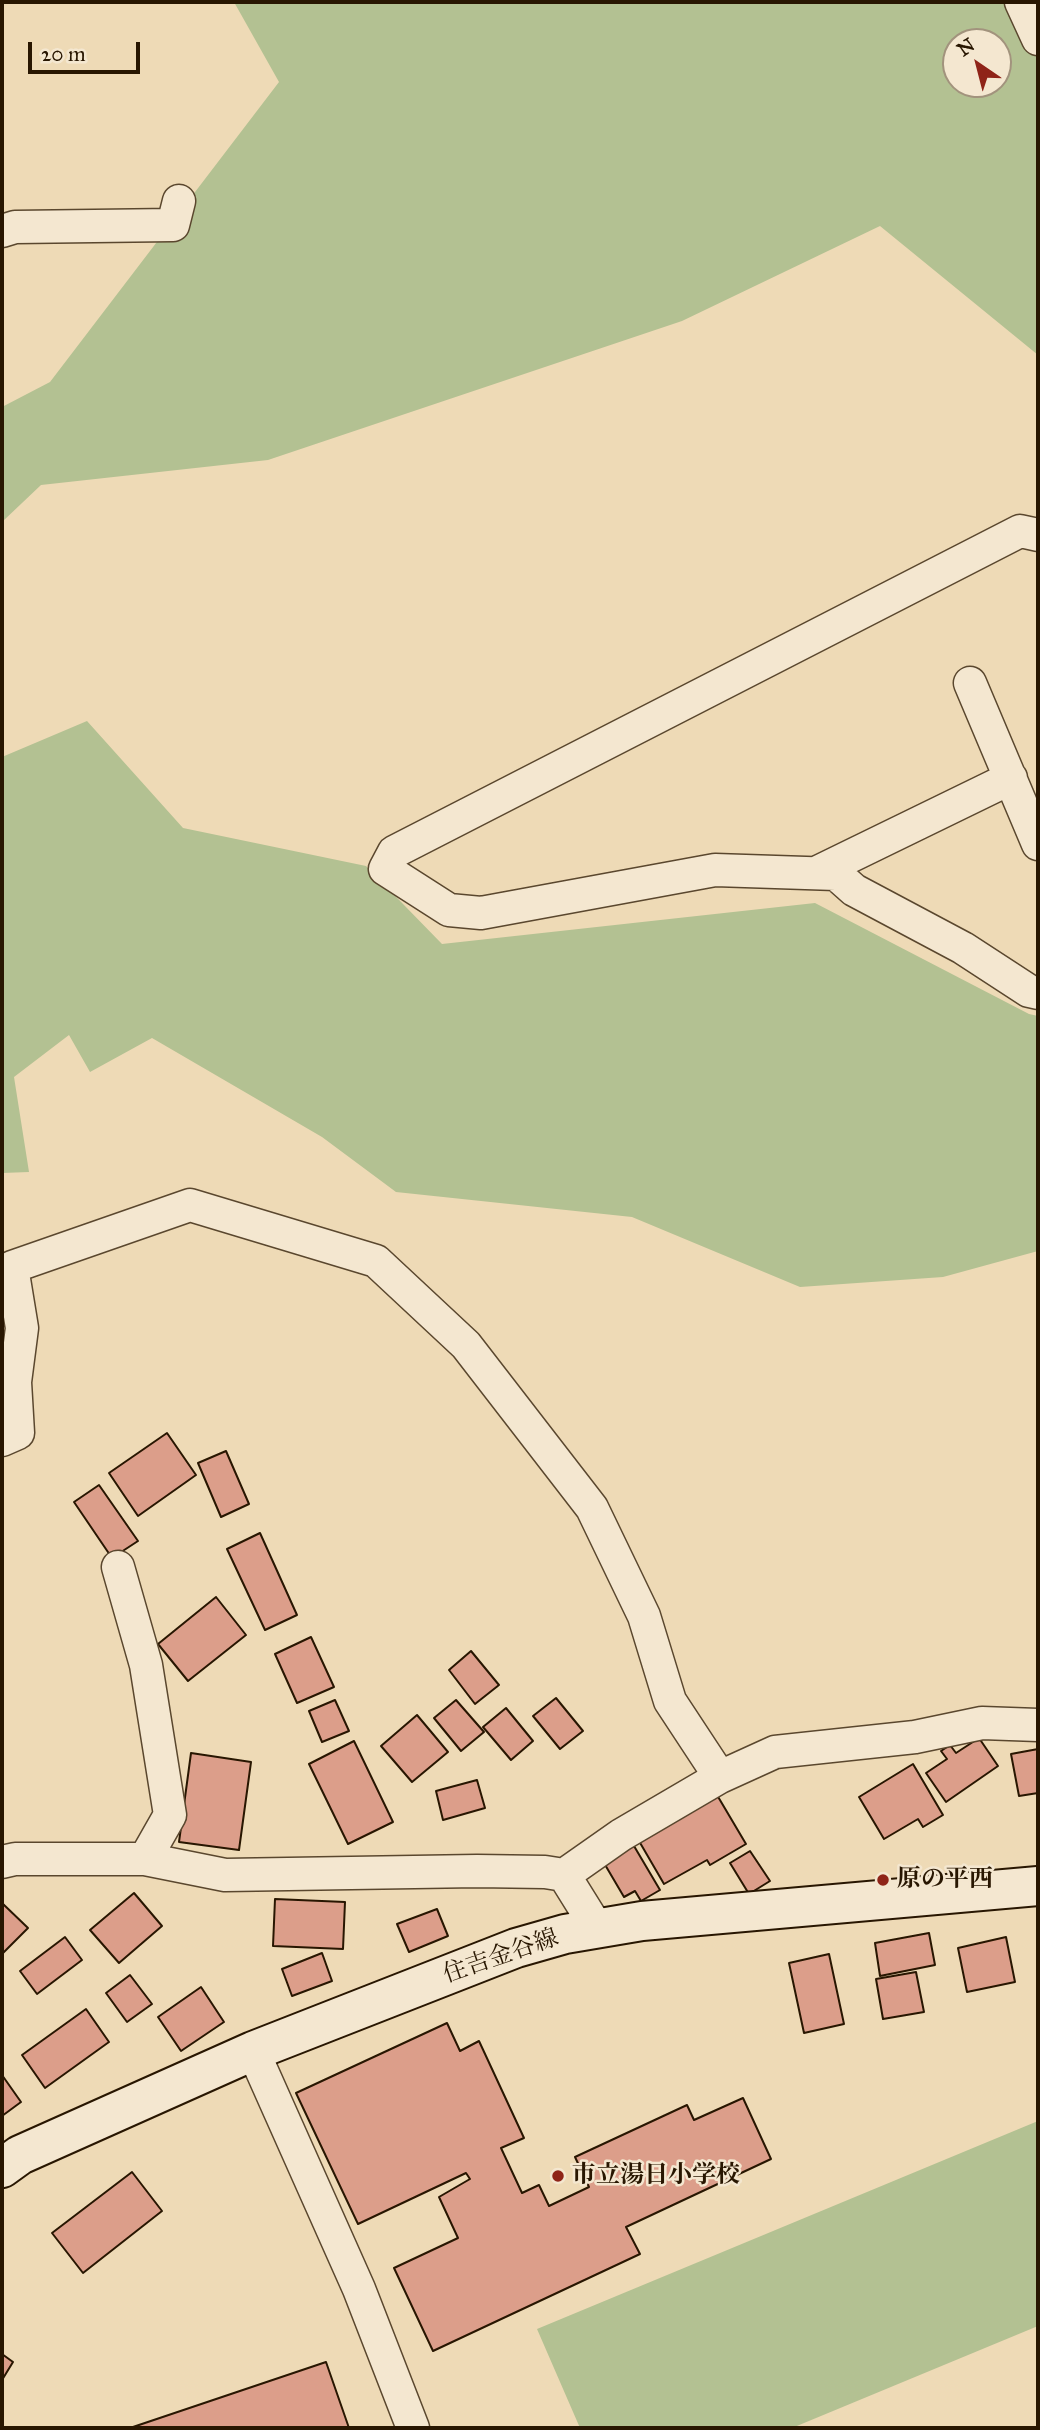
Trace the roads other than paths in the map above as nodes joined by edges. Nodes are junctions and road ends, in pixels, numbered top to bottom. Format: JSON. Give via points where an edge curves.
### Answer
{"nodes":[{"id":1,"x":1021,"y":2,"type":"edge"},
{"id":2,"x":1038,"y":39,"type":"edge"},
{"id":3,"x":179,"y":201,"type":"dead end"},
{"id":4,"x":2,"y":231,"type":"edge"},
{"id":5,"x":1038,"y":535,"type":"edge"},
{"id":6,"x":971,"y":683,"type":"dead end"},
{"id":7,"x":1011,"y":778,"type":"junction"},
{"id":8,"x":1038,"y":844,"type":"edge"},
{"id":9,"x":816,"y":873,"type":"junction"},
{"id":10,"x":1038,"y":993,"type":"edge"},
{"id":11,"x":2,"y":1440,"type":"edge"},
{"id":12,"x":118,"y":1567,"type":"dead end"},
{"id":13,"x":1038,"y":1725,"type":"edge"},
{"id":14,"x":720,"y":1777,"type":"junction"},
{"id":15,"x":145,"y":1859,"type":"junction"},
{"id":16,"x":2,"y":1862,"type":"edge"},
{"id":17,"x":564,"y":1875,"type":"junction"},
{"id":18,"x":1038,"y":1886,"type":"edge"},
{"id":19,"x":597,"y":1928,"type":"junction"},
{"id":20,"x":253,"y":2051,"type":"junction"},
{"id":21,"x":2,"y":2168,"type":"edge"},
{"id":22,"x":413,"y":2428,"type":"edge"}],
"edges":[{"from":1,"to":2,"type":"street"},
{"from":3,"to":4,"type":"street","via":[[173,225],[15,227]]},
{"from":5,"to":9,"type":"street","via":[[1020,531],[1008,537],[394,852],[385,869],[449,911],[481,914],[715,870]]},
{"from":6,"to":7,"type":"street"},
{"from":7,"to":8,"type":"street"},
{"from":7,"to":9,"type":"street"},
{"from":9,"to":10,"type":"street","via":[[836,874],[854,890]]},
{"from":11,"to":14,"type":"street","via":[[18,1433],[15,1382],[22,1328],[12,1267],[190,1205],[376,1261],[466,1345],[592,1508],[644,1616],[670,1701]]},
{"from":12,"to":15,"type":"street","via":[[146,1665],[170,1815]]},
{"from":13,"to":14,"type":"street","via":[[982,1723],[915,1737],[775,1752]]},
{"from":14,"to":17,"type":"street","via":[[621,1835]]},
{"from":15,"to":16,"type":"street"},
{"from":15,"to":17,"type":"street","via":[[225,1875],[477,1871]]},
{"from":17,"to":19,"type":"street"},
{"from":18,"to":19,"type":"main road","name":"住吉金谷線"},
{"from":19,"to":20,"type":"main road","name":"住吉金谷線","via":[[516,1948]]},
{"from":20,"to":21,"type":"main road","name":"住吉金谷線","via":[[20,2155]]},
{"from":20,"to":22,"type":"street","via":[[359,2289]]}]}
